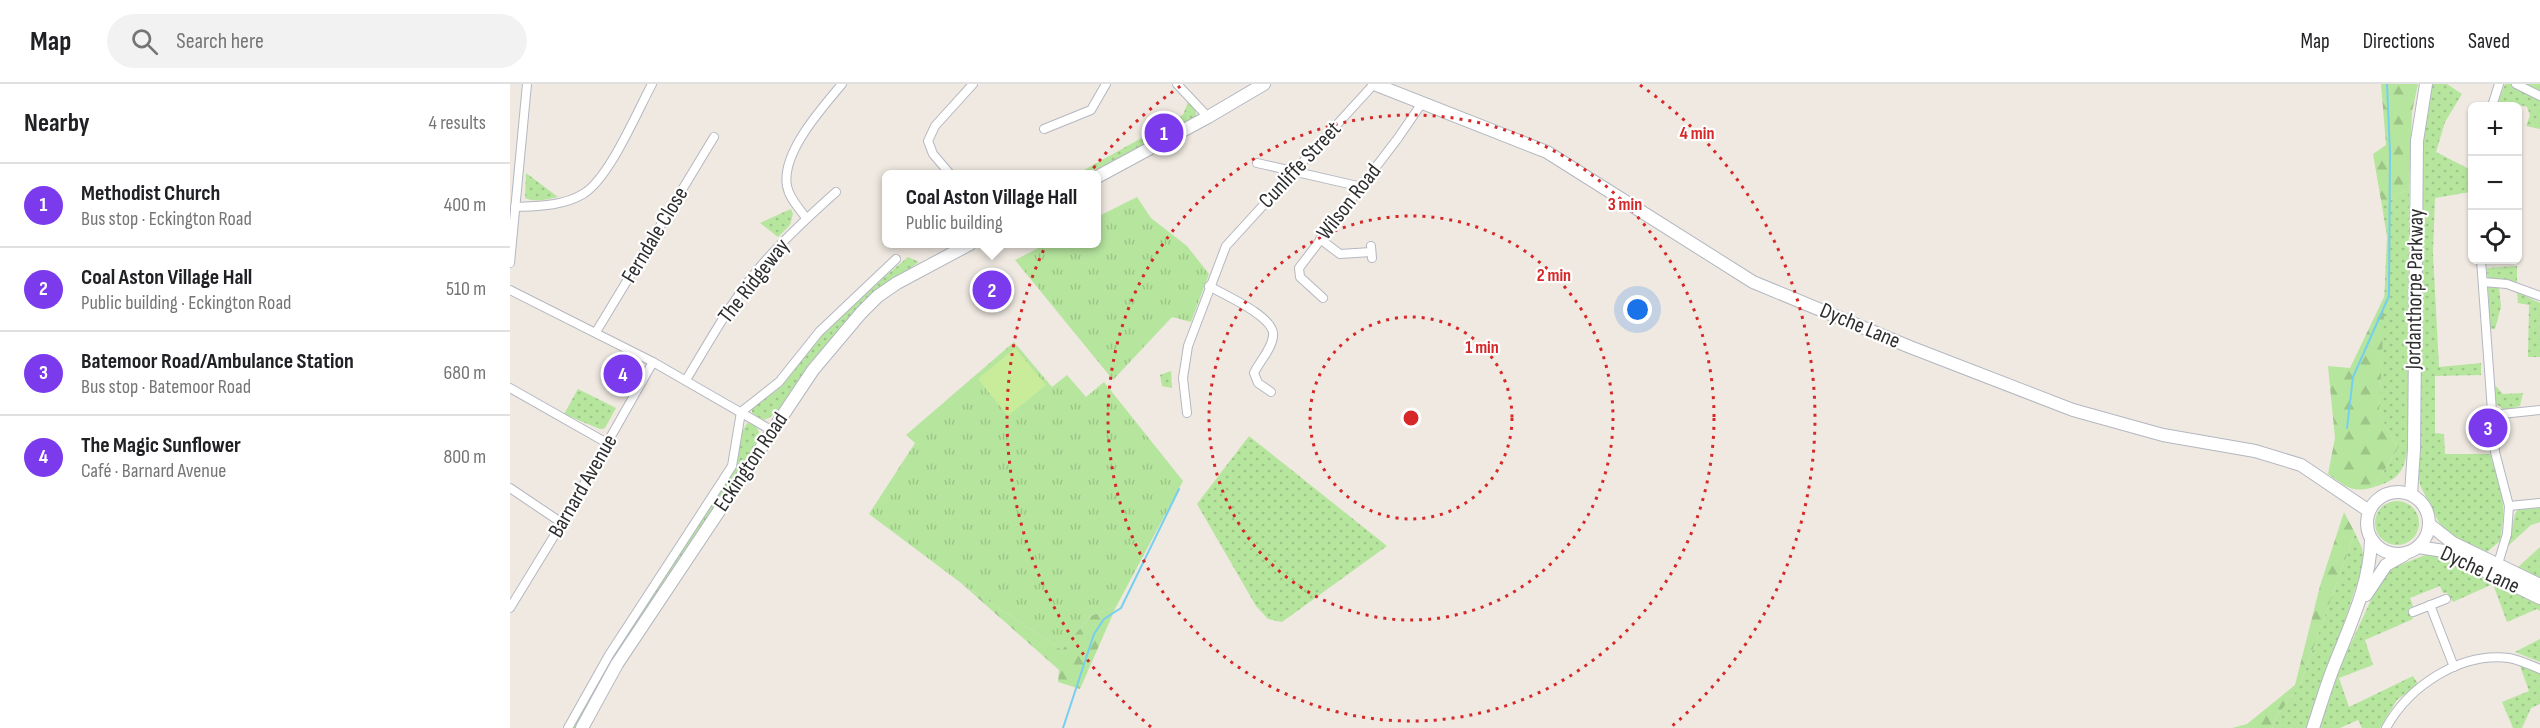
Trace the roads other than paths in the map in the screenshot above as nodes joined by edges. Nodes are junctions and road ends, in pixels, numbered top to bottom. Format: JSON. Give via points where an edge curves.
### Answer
{"nodes":[{"id":1,"x":528,"y":84,"type":"edge"},
{"id":2,"x":652,"y":84,"type":"edge"},
{"id":3,"x":842,"y":84,"type":"edge"},
{"id":4,"x":973,"y":84,"type":"edge"},
{"id":5,"x":1106,"y":84,"type":"edge"},
{"id":6,"x":1177,"y":84,"type":"edge"},
{"id":7,"x":1264,"y":84,"type":"edge"},
{"id":8,"x":1374,"y":84,"type":"edge"},
{"id":9,"x":2426,"y":84,"type":"edge"},
{"id":10,"x":2499,"y":84,"type":"edge"},
{"id":11,"x":2516,"y":84,"type":"edge"},
{"id":12,"x":2540,"y":96,"type":"edge"},
{"id":13,"x":2493,"y":102,"type":"edge"},
{"id":14,"x":1422,"y":103,"type":"junction"},
{"id":15,"x":1208,"y":117,"type":"junction"},
{"id":16,"x":1044,"y":129,"type":"dead end"},
{"id":17,"x":714,"y":137,"type":"dead end"},
{"id":18,"x":1257,"y":163,"type":"dead end"},
{"id":19,"x":947,"y":170,"type":"edge"},
{"id":20,"x":1293,"y":171,"type":"junction"},
{"id":21,"x":1101,"y":175,"type":"edge"},
{"id":22,"x":1362,"y":187,"type":"junction"},
{"id":23,"x":836,"y":192,"type":"dead end"},
{"id":24,"x":515,"y":207,"type":"junction"},
{"id":25,"x":806,"y":218,"type":"junction"},
{"id":26,"x":1320,"y":239,"type":"junction"},
{"id":27,"x":957,"y":248,"type":"edge"},
{"id":28,"x":1371,"y":252,"type":"dead end"},
{"id":29,"x":896,"y":259,"type":"dead end"},
{"id":30,"x":510,"y":263,"type":"edge"},
{"id":31,"x":2481,"y":264,"type":"edge"},
{"id":32,"x":2482,"y":282,"type":"junction"},
{"id":33,"x":1209,"y":286,"type":"junction"},
{"id":34,"x":510,"y":290,"type":"edge"},
{"id":35,"x":2540,"y":296,"type":"edge"},
{"id":36,"x":1323,"y":298,"type":"dead end"},
{"id":37,"x":596,"y":333,"type":"junction"},
{"id":38,"x":653,"y":362,"type":"junction"},
{"id":39,"x":686,"y":380,"type":"junction"},
{"id":40,"x":510,"y":388,"type":"edge"},
{"id":41,"x":1271,"y":392,"type":"dead end"},
{"id":42,"x":2540,"y":410,"type":"edge"},
{"id":43,"x":741,"y":412,"type":"junction"},
{"id":44,"x":1187,"y":412,"type":"dead end"},
{"id":45,"x":2492,"y":415,"type":"junction"},
{"id":46,"x":771,"y":430,"type":"junction"},
{"id":47,"x":607,"y":443,"type":"junction"},
{"id":48,"x":510,"y":488,"type":"edge"},
{"id":49,"x":2411,"y":494,"type":"junction"},
{"id":50,"x":2540,"y":503,"type":"edge"},
{"id":51,"x":2509,"y":506,"type":"junction"},
{"id":52,"x":2369,"y":512,"type":"junction"},
{"id":53,"x":562,"y":523,"type":"junction"},
{"id":54,"x":2430,"y":525,"type":"junction"},
{"id":55,"x":2371,"y":540,"type":"junction"},
{"id":56,"x":2418,"y":547,"type":"junction"},
{"id":57,"x":2404,"y":555,"type":"junction"},
{"id":58,"x":2495,"y":571,"type":"junction"},
{"id":59,"x":2540,"y":585,"type":"edge"},
{"id":60,"x":2540,"y":598,"type":"edge"},
{"id":61,"x":2446,"y":599,"type":"dead end"},
{"id":62,"x":2430,"y":605,"type":"junction"},
{"id":63,"x":510,"y":608,"type":"edge"},
{"id":64,"x":2356,"y":612,"type":"junction"},
{"id":65,"x":2413,"y":612,"type":"dead end"},
{"id":66,"x":2454,"y":667,"type":"junction"},
{"id":67,"x":2540,"y":669,"type":"edge"},
{"id":68,"x":568,"y":728,"type":"edge"},
{"id":69,"x":582,"y":728,"type":"edge"},
{"id":70,"x":2313,"y":728,"type":"edge"},
{"id":71,"x":2386,"y":728,"type":"edge"}],
"edges":[{"from":1,"to":24,"type":"street"},
{"from":2,"to":24,"type":"street","via":[[614,156],[591,188],[563,202]]},
{"from":3,"to":25,"type":"street","via":[[810,126],[788,166],[787,188]]},
{"from":4,"to":19,"type":"street","via":[[935,126],[928,141],[933,154]]},
{"from":5,"to":16,"type":"street","via":[[1091,110],[1057,120]]},
{"from":6,"to":15,"type":"street"},
{"from":7,"to":15,"type":"main road"},
{"from":8,"to":14,"type":"main road","name":"Dyche Lane"},
{"from":8,"to":20,"type":"street","name":"Cunliffe Street"},
{"from":9,"to":49,"type":"main road","name":"Jordanthorpe Parkway","via":[[2417,141]]},
{"from":10,"to":13,"type":"street"},
{"from":11,"to":12,"type":"street"},
{"from":14,"to":22,"type":"street","name":"Wilson Road"},
{"from":14,"to":52,"type":"main road","name":"Dyche Lane","via":[[1547,152],[1754,282],[2073,410],[2163,435],[2255,451],[2301,465]]},
{"from":15,"to":21,"type":"main road"},
{"from":17,"to":37,"type":"street","name":"Ferndale Close"},
{"from":18,"to":20,"type":"street"},
{"from":20,"to":22,"type":"street"},
{"from":20,"to":33,"type":"street","name":"Cunliffe Street","via":[[1226,246]]},
{"from":22,"to":26,"type":"street","name":"Wilson Road"},
{"from":23,"to":25,"type":"street","name":"The Ridgeway"},
{"from":24,"to":30,"type":"street"},
{"from":25,"to":39,"type":"street","name":"The Ridgeway","via":[[753,275]]},
{"from":26,"to":28,"type":"street","via":[[1340,254]]},
{"from":26,"to":36,"type":"street","name":"Wilson Road","via":[[1298,272]]},
{"from":27,"to":46,"type":"main road","name":"Eckington Road","via":[[897,283],[867,307],[813,370]]},
{"from":29,"to":43,"type":"street","name":"Eckington Road","via":[[819,332],[779,382]]},
{"from":31,"to":32,"type":"street"},
{"from":32,"to":35,"type":"street","via":[[2507,284]]},
{"from":32,"to":45,"type":"street"},
{"from":33,"to":41,"type":"street","via":[[1271,326],[1271,343],[1254,374],[1258,383]]},
{"from":33,"to":44,"type":"street","name":"Cunliffe Street","via":[[1185,361]]},
{"from":34,"to":37,"type":"street"},
{"from":37,"to":38,"type":"street"},
{"from":38,"to":39,"type":"street"},
{"from":38,"to":47,"type":"street","name":"Barnard Avenue"},
{"from":39,"to":43,"type":"street"},
{"from":40,"to":47,"type":"street"},
{"from":42,"to":45,"type":"street"},
{"from":43,"to":46,"type":"street"},
{"from":43,"to":68,"type":"street","name":"Eckington Road","via":[[732,466],[609,655]]},
{"from":45,"to":51,"type":"street","via":[[2495,452]]},
{"from":46,"to":69,"type":"main road","name":"Eckington Road","via":[[617,664]]},
{"from":47,"to":53,"type":"street","name":"Barnard Avenue"},
{"from":48,"to":53,"type":"street"},
{"from":49,"to":52,"type":"main road","via":[[2386,494]]},
{"from":49,"to":54,"type":"main road","name":"Dyche Lane","via":[[2426,509]]},
{"from":50,"to":51,"type":"street"},
{"from":51,"to":58,"type":"street","via":[[2507,534]]},
{"from":52,"to":55,"type":"main road","via":[[2366,525]]},
{"from":53,"to":63,"type":"street","name":"Barnard Avenue"},
{"from":54,"to":56,"type":"main road","name":"Dyche Lane","via":[[2428,535]]},
{"from":54,"to":58,"type":"main road","name":"Dyche Lane"},
{"from":55,"to":57,"type":"main road","name":"Dyche Lane","via":[[2379,549]]},
{"from":55,"to":64,"type":"main road","via":[[2371,561]]},
{"from":56,"to":57,"type":"main road","name":"Dyche Lane"},
{"from":56,"to":58,"type":"main road","name":"Dyche Lane","via":[[2444,551]]},
{"from":57,"to":64,"type":"main road","via":[[2386,565]]},
{"from":58,"to":59,"type":"main road","name":"Dyche Lane"},
{"from":58,"to":60,"type":"main road","name":"Dyche Lane"},
{"from":61,"to":62,"type":"street"},
{"from":62,"to":65,"type":"street"},
{"from":62,"to":66,"type":"street"},
{"from":64,"to":70,"type":"main road"},
{"from":66,"to":67,"type":"street","via":[[2468,661],[2510,658]]},
{"from":66,"to":71,"type":"street","via":[[2416,690]]}]}
